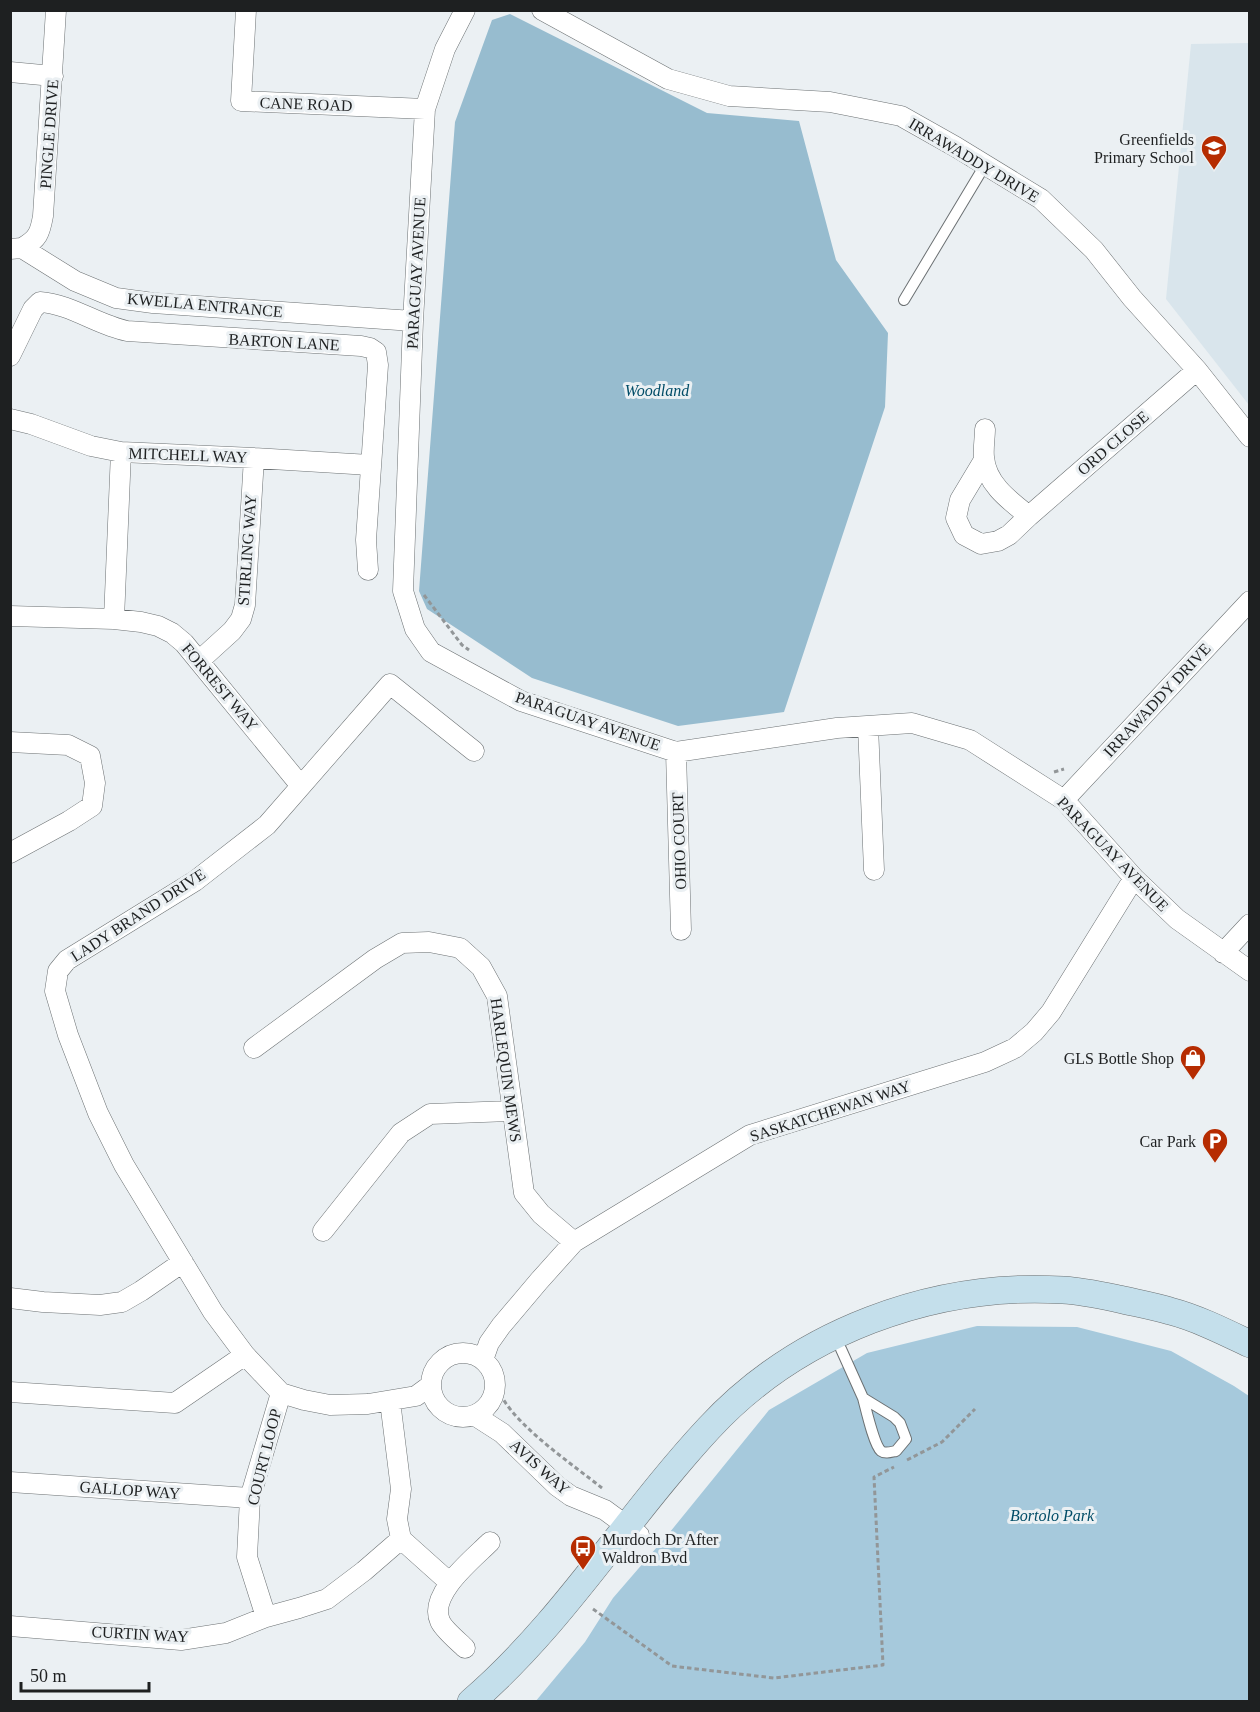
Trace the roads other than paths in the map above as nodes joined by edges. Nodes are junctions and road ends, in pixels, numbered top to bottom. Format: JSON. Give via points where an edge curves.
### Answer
{"nodes":[{"id":1,"x":56,"y":10,"type":"edge"},
{"id":2,"x":246,"y":10,"type":"edge"},
{"id":3,"x":465,"y":10,"type":"edge"},
{"id":4,"x":542,"y":10,"type":"edge"},
{"id":5,"x":10,"y":72,"type":"edge"},
{"id":6,"x":53,"y":76,"type":"junction"},
{"id":7,"x":425,"y":109,"type":"junction"},
{"id":8,"x":985,"y":165,"type":"junction"},
{"id":9,"x":16,"y":248,"type":"edge"},
{"id":10,"x":904,"y":300,"type":"dead end"},
{"id":11,"x":413,"y":321,"type":"junction"},
{"id":12,"x":10,"y":356,"type":"edge"},
{"id":13,"x":1197,"y":370,"type":"junction"},
{"id":14,"x":10,"y":419,"type":"edge"},
{"id":15,"x":985,"y":429,"type":"dead end"},
{"id":16,"x":1250,"y":436,"type":"edge"},
{"id":17,"x":121,"y":452,"type":"junction"},
{"id":18,"x":254,"y":458,"type":"junction"},
{"id":19,"x":984,"y":460,"type":"junction"},
{"id":20,"x":370,"y":465,"type":"junction"},
{"id":21,"x":1029,"y":516,"type":"junction"},
{"id":22,"x":369,"y":570,"type":"dead end"},
{"id":23,"x":1250,"y":601,"type":"edge"},
{"id":24,"x":10,"y":616,"type":"edge"},
{"id":25,"x":114,"y":619,"type":"junction"},
{"id":26,"x":199,"y":661,"type":"junction"},
{"id":27,"x":868,"y":726,"type":"junction"},
{"id":28,"x":10,"y":742,"type":"edge"},
{"id":29,"x":474,"y":751,"type":"dead end"},
{"id":30,"x":676,"y":752,"type":"junction"},
{"id":31,"x":301,"y":786,"type":"junction"},
{"id":32,"x":1064,"y":800,"type":"junction"},
{"id":33,"x":10,"y":853,"type":"edge"},
{"id":34,"x":874,"y":870,"type":"dead end"},
{"id":35,"x":1134,"y":878,"type":"junction"},
{"id":36,"x":1250,"y":924,"type":"edge"},
{"id":37,"x":681,"y":930,"type":"dead end"},
{"id":38,"x":1223,"y":953,"type":"junction"},
{"id":39,"x":1250,"y":971,"type":"edge"},
{"id":40,"x":254,"y":1048,"type":"dead end"},
{"id":41,"x":512,"y":1111,"type":"junction"},
{"id":42,"x":323,"y":1231,"type":"dead end"},
{"id":43,"x":574,"y":1242,"type":"junction"},
{"id":44,"x":183,"y":1262,"type":"junction"},
{"id":45,"x":10,"y":1298,"type":"edge"},
{"id":46,"x":841,"y":1349,"type":"junction"},
{"id":47,"x":245,"y":1355,"type":"junction"},
{"id":48,"x":1248,"y":1356,"type":"edge"},
{"id":49,"x":488,"y":1365,"type":"junction"},
{"id":50,"x":431,"y":1385,"type":"junction"},
{"id":51,"x":10,"y":1392,"type":"edge"},
{"id":52,"x":280,"y":1393,"type":"junction"},
{"id":53,"x":863,"y":1398,"type":"junction"},
{"id":54,"x":390,"y":1401,"type":"junction"},
{"id":55,"x":474,"y":1415,"type":"junction"},
{"id":56,"x":10,"y":1482,"type":"edge"},
{"id":57,"x":250,"y":1498,"type":"junction"},
{"id":58,"x":633,"y":1530,"type":"junction"},
{"id":59,"x":401,"y":1539,"type":"junction"},
{"id":60,"x":490,"y":1542,"type":"dead end"},
{"id":61,"x":449,"y":1582,"type":"junction"},
{"id":62,"x":266,"y":1617,"type":"junction"},
{"id":63,"x":10,"y":1626,"type":"edge"},
{"id":64,"x":465,"y":1648,"type":"dead end"},
{"id":65,"x":471,"y":1701,"type":"edge"},
{"id":66,"x":495,"y":1701,"type":"edge"}],
"edges":[{"from":1,"to":6,"type":"street","name":"PINGLE DRIVE"},
{"from":2,"to":7,"type":"street","name":"CANE ROAD","via":[[242,101]]},
{"from":3,"to":7,"type":"street","name":"PARAGUAY AVENUE","via":[[445,49]]},
{"from":4,"to":8,"type":"street","name":"IRRAWADDY DRIVE","via":[[668,79],[729,96],[830,102],[901,116]]},
{"from":5,"to":6,"type":"street"},
{"from":6,"to":9,"type":"street","name":"PINGLE DRIVE","via":[[40,231],[34,241]]},
{"from":7,"to":11,"type":"street","name":"PARAGUAY AVENUE"},
{"from":8,"to":10,"type":"lane"},
{"from":8,"to":13,"type":"street","name":"IRRAWADDY DRIVE","via":[[1041,199],[1094,250]]},
{"from":9,"to":11,"type":"street","name":"KWELLA ENTRANCE","via":[[116,298]]},
{"from":11,"to":30,"type":"street","name":"PARAGUAY AVENUE","via":[[403,591],[415,629],[431,652],[521,701]]},
{"from":12,"to":20,"type":"street","name":"BARTON LANE","via":[[33,309],[40,303],[58,305],[128,331],[370,348],[378,365]]},
{"from":13,"to":16,"type":"street","name":"IRRAWADDY DRIVE"},
{"from":13,"to":21,"type":"street","name":"ORD CLOSE"},
{"from":14,"to":17,"type":"street","name":"MITCHELL WAY"},
{"from":15,"to":19,"type":"street","name":"ORD CLOSE"},
{"from":17,"to":18,"type":"street","name":"MITCHELL WAY"},
{"from":17,"to":25,"type":"street"},
{"from":18,"to":20,"type":"street","name":"MITCHELL WAY"},
{"from":18,"to":26,"type":"street","name":"STIRLING WAY","via":[[245,605],[232,631]]},
{"from":19,"to":21,"type":"street","name":"ORD CLOSE","via":[[993,484]]},
{"from":19,"to":21,"type":"street","name":"ORD CLOSE","via":[[960,500],[956,518],[964,535],[981,544],[998,542]]},
{"from":20,"to":22,"type":"street","name":"BARTON LANE","via":[[366,540]]},
{"from":23,"to":32,"type":"street","name":"IRRAWADDY DRIVE"},
{"from":24,"to":25,"type":"street","name":"FORREST WAY"},
{"from":25,"to":26,"type":"street","name":"FORREST WAY","via":[[158,626],[184,643]]},
{"from":26,"to":31,"type":"street","name":"FORREST WAY"},
{"from":27,"to":30,"type":"street","name":"PARAGUAY AVENUE"},
{"from":27,"to":32,"type":"street","name":"PARAGUAY AVENUE","via":[[912,723],[970,740]]},
{"from":27,"to":34,"type":"street"},
{"from":28,"to":33,"type":"street","via":[[68,745],[90,756],[95,783],[92,806]]},
{"from":29,"to":31,"type":"street","name":"LADY BRAND DRIVE","via":[[390,684]]},
{"from":30,"to":37,"type":"street","name":"OHIO COURT"},
{"from":31,"to":44,"type":"street","name":"LADY BRAND DRIVE","via":[[267,825],[195,880],[67,960],[58,971],[55,991],[98,1113],[124,1165]]},
{"from":32,"to":35,"type":"street","name":"PARAGUAY AVENUE"},
{"from":35,"to":38,"type":"street","name":"PARAGUAY AVENUE","via":[[1177,919]]},
{"from":35,"to":43,"type":"street","name":"SASKATCHEWAN WAY","via":[[1050,1012],[1015,1048],[985,1062],[750,1135]]},
{"from":36,"to":38,"type":"street"},
{"from":38,"to":39,"type":"street","name":"PARAGUAY AVENUE"},
{"from":40,"to":41,"type":"street","name":"HARLEQUIN MEWS","via":[[402,943],[429,942],[460,948],[481,967],[497,996]]},
{"from":41,"to":42,"type":"street","via":[[430,1114],[401,1133]]},
{"from":41,"to":43,"type":"street","name":"HARLEQUIN MEWS","via":[[524,1193],[541,1214]]},
{"from":43,"to":49,"type":"street","name":"SASKATCHEWAN WAY","via":[[489,1343]]},
{"from":44,"to":45,"type":"street","via":[[122,1302],[100,1305]]},
{"from":44,"to":47,"type":"street","name":"LADY BRAND DRIVE"},
{"from":46,"to":48,"type":"main road","via":[[899,1326],[1011,1305],[1087,1309],[1166,1326]]},
{"from":46,"to":53,"type":"lane"},
{"from":46,"to":58,"type":"main road","via":[[764,1398],[717,1441]]},
{"from":47,"to":51,"type":"street","via":[[174,1403]]},
{"from":47,"to":52,"type":"street","name":"LADY BRAND DRIVE"},
{"from":48,"to":58,"type":"main road","via":[[1230,1335],[1172,1311],[1092,1293],[1001,1290],[959,1295],[890,1312],[815,1346],[747,1393],[708,1428]]},
{"from":49,"to":50,"type":"street","via":[[474,1355],[454,1355],[437,1366]]},
{"from":49,"to":55,"type":"street","via":[[495,1385],[493,1395],[489,1404]]},
{"from":50,"to":54,"type":"street","via":[[416,1396]]},
{"from":50,"to":55,"type":"street","via":[[432,1395],[444,1412]]},
{"from":52,"to":54,"type":"street","via":[[330,1405]]},
{"from":52,"to":57,"type":"street","name":"COURT LOOP"},
{"from":53,"to":53,"type":"lane","via":[[900,1423],[906,1439],[896,1451],[881,1451]]},
{"from":54,"to":59,"type":"street","via":[[401,1489],[397,1519]]},
{"from":55,"to":58,"type":"street","name":"AVIS WAY","via":[[502,1432],[556,1486],[605,1510]]},
{"from":56,"to":57,"type":"street","name":"GALLOP WAY"},
{"from":57,"to":62,"type":"street","name":"COURT LOOP","via":[[247,1557]]},
{"from":58,"to":65,"type":"main road","via":[[525,1651]]},
{"from":58,"to":66,"type":"main road","via":[[542,1655]]},
{"from":59,"to":61,"type":"street"},
{"from":59,"to":62,"type":"street","via":[[327,1599]]},
{"from":60,"to":61,"type":"street"},
{"from":61,"to":64,"type":"street","via":[[438,1607],[440,1622]]},
{"from":62,"to":63,"type":"street","name":"CURTIN WAY","via":[[226,1633],[181,1640]]}]}
